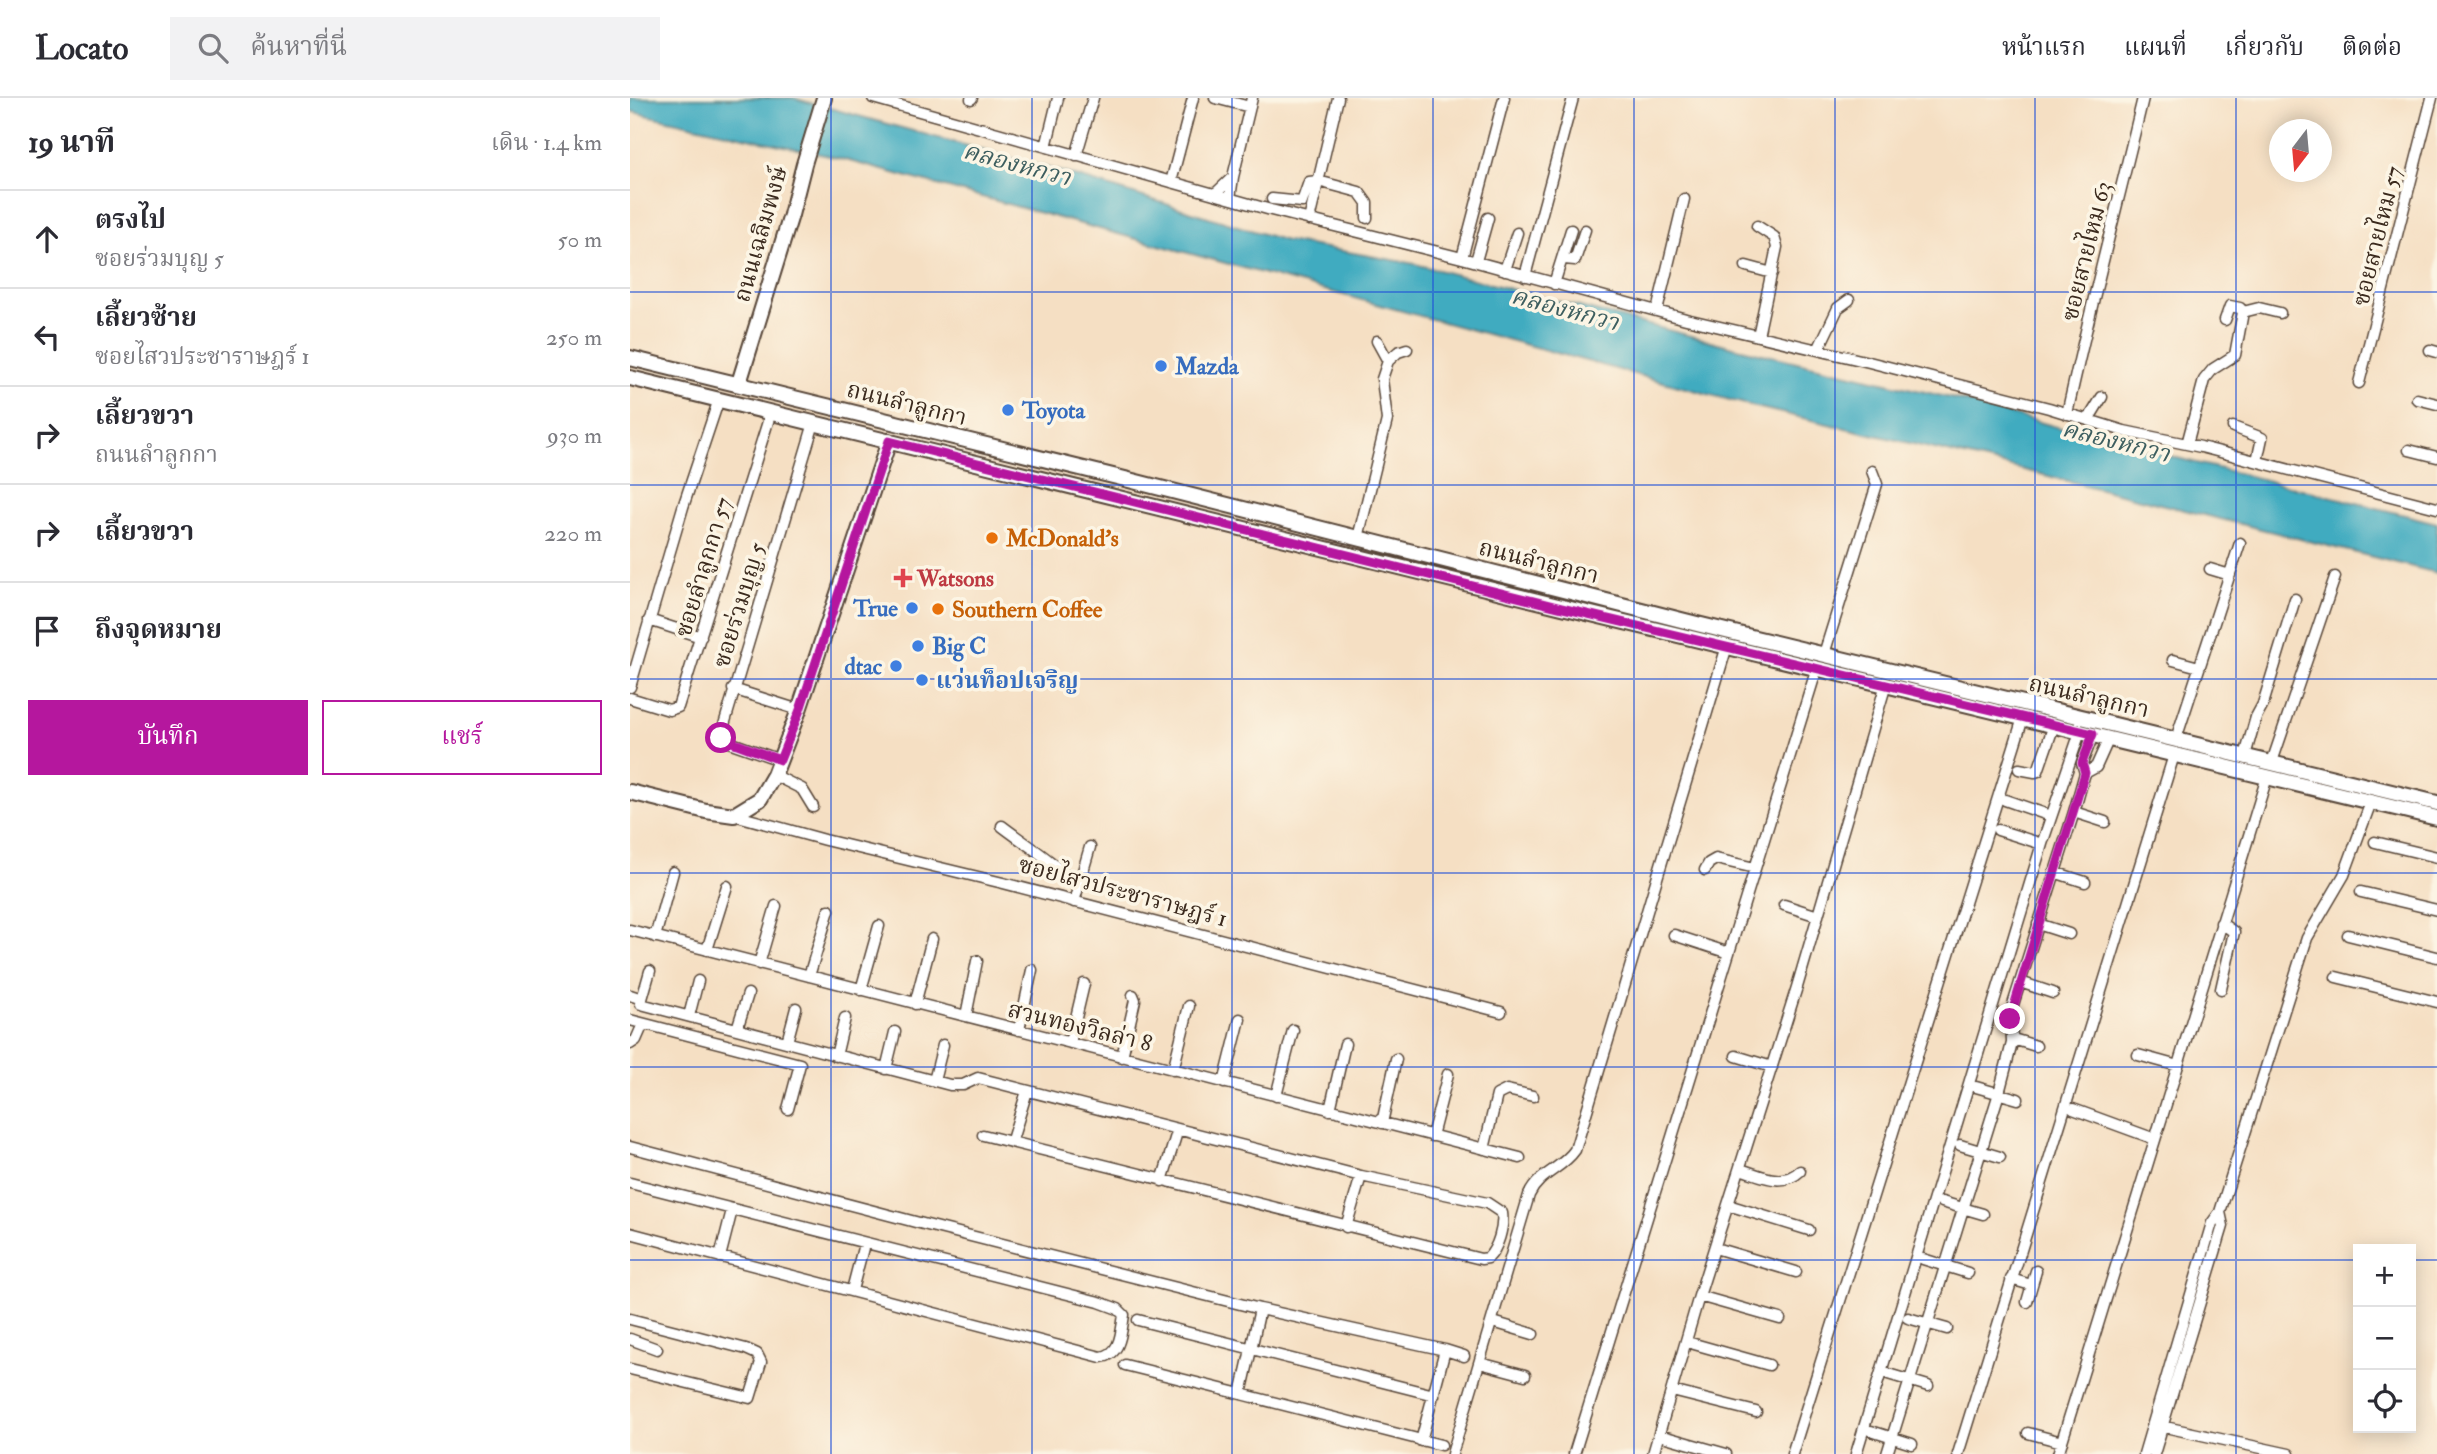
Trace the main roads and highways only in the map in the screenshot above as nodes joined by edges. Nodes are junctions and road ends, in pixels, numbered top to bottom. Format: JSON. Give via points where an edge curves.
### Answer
{"nodes":[{"id":1,"x":824,"y":98,"type":"edge"},
{"id":2,"x":630,"y":358,"type":"edge"},
{"id":3,"x":630,"y":378,"type":"edge"},
{"id":4,"x":738,"y":383,"type":"junction"},
{"id":5,"x":889,"y":441,"type":"junction"},
{"id":6,"x":630,"y":792,"type":"edge"},
{"id":7,"x":2437,"y":803,"type":"edge"},
{"id":8,"x":2437,"y":818,"type":"edge"}],
"edges":[{"from":1,"to":4,"type":"main road","name":"ถนนเฉลิมพงษ์"},
{"from":2,"to":4,"type":"main road","name":"ถนนลำลูกกา"},
{"from":3,"to":5,"type":"main road","name":"ถนนลำลูกกา"},
{"from":4,"to":7,"type":"main road","name":"ถนนลำลูกกา","via":[[1524,581]]},
{"from":5,"to":6,"type":"main road","name":"ซอยไสวประชาราษฎร์ 1","via":[[800,710],[760,799],[734,815]]},
{"from":5,"to":8,"type":"main road","name":"ถนนลำลูกกา"}]}
